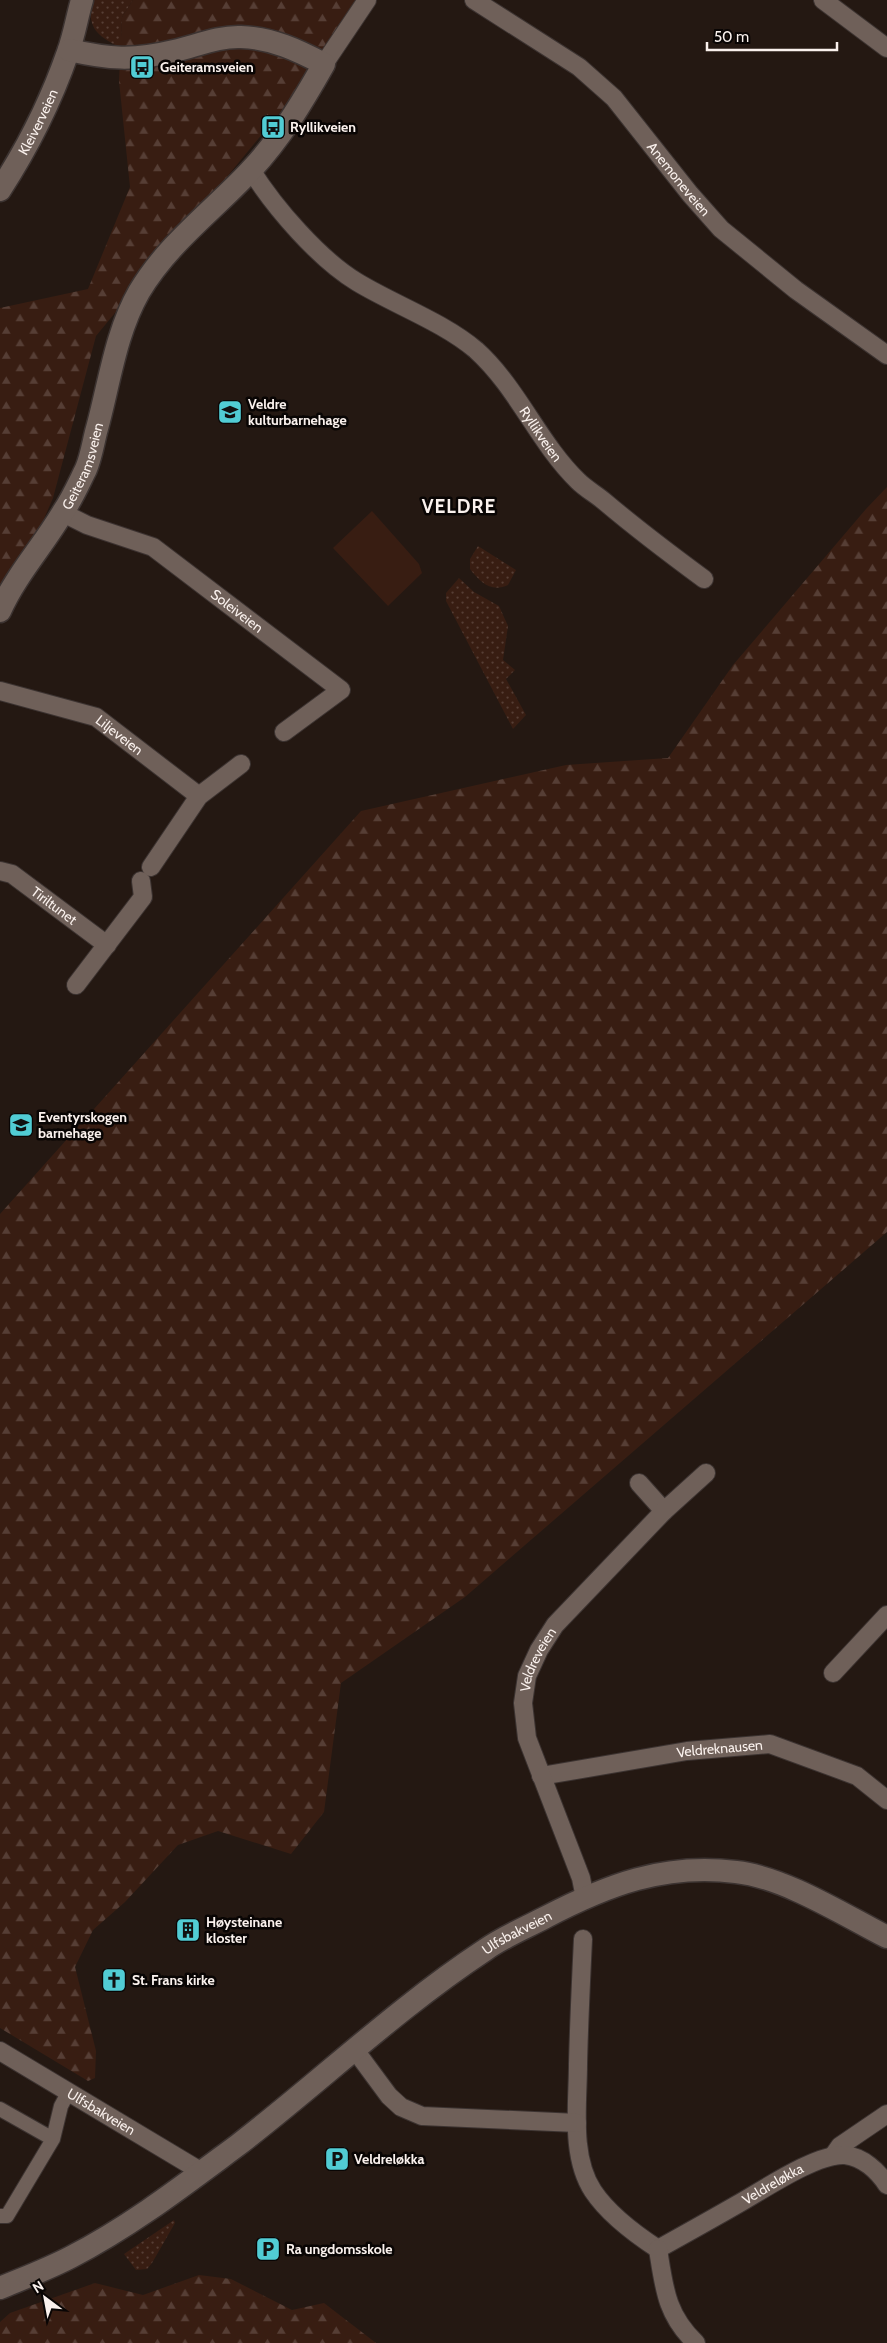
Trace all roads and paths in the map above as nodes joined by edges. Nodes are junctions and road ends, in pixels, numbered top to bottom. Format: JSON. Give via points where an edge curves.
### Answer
{"nodes":[{"id":1,"x":82,"y":0,"type":"edge"},
{"id":2,"x":367,"y":0,"type":"edge"},
{"id":3,"x":474,"y":0,"type":"edge"},
{"id":4,"x":823,"y":0,"type":"edge"},
{"id":5,"x":887,"y":48,"type":"edge"},
{"id":6,"x":69,"y":50,"type":"junction"},
{"id":7,"x":324,"y":64,"type":"junction"},
{"id":8,"x":251,"y":170,"type":"junction"},
{"id":9,"x":0,"y":190,"type":"edge"},
{"id":10,"x":887,"y":355,"type":"edge"},
{"id":11,"x":63,"y":512,"type":"junction"},
{"id":12,"x":704,"y":578,"type":"dead end"},
{"id":13,"x":0,"y":610,"type":"edge"},
{"id":14,"x":0,"y":691,"type":"edge"},
{"id":15,"x":284,"y":732,"type":"dead end"},
{"id":16,"x":242,"y":764,"type":"dead end"},
{"id":17,"x":199,"y":796,"type":"junction"},
{"id":18,"x":0,"y":871,"type":"edge"},
{"id":19,"x":107,"y":945,"type":"junction"},
{"id":20,"x":76,"y":985,"type":"dead end"},
{"id":21,"x":706,"y":1473,"type":"dead end"},
{"id":22,"x":639,"y":1483,"type":"dead end"},
{"id":23,"x":664,"y":1511,"type":"junction"},
{"id":24,"x":887,"y":1615,"type":"edge"},
{"id":25,"x":833,"y":1673,"type":"dead end"},
{"id":26,"x":541,"y":1776,"type":"junction"},
{"id":27,"x":887,"y":1800,"type":"edge"},
{"id":28,"x":585,"y":1898,"type":"junction"},
{"id":29,"x":887,"y":1937,"type":"edge"},
{"id":30,"x":583,"y":1939,"type":"dead end"},
{"id":31,"x":355,"y":2050,"type":"junction"},
{"id":32,"x":0,"y":2052,"type":"edge"},
{"id":33,"x":68,"y":2093,"type":"junction"},
{"id":34,"x":0,"y":2108,"type":"edge"},
{"id":35,"x":887,"y":2114,"type":"edge"},
{"id":36,"x":577,"y":2122,"type":"junction"},
{"id":37,"x":53,"y":2139,"type":"junction"},
{"id":38,"x":833,"y":2156,"type":"junction"},
{"id":39,"x":202,"y":2172,"type":"junction"},
{"id":40,"x":887,"y":2185,"type":"edge"},
{"id":41,"x":0,"y":2216,"type":"edge"},
{"id":42,"x":658,"y":2249,"type":"junction"},
{"id":43,"x":0,"y":2288,"type":"edge"},
{"id":44,"x":696,"y":2343,"type":"edge"}],
"edges":[{"from":1,"to":6,"type":"street","name":"Kleiverveien"},
{"from":2,"to":7,"type":"street","name":"Geiteramsveien"},
{"from":3,"to":10,"type":"street","name":"Anemoneveien","via":[[593,79],[614,98],[690,194],[722,228],[796,290]]},
{"from":4,"to":5,"type":"street"},
{"from":6,"to":7,"type":"street","via":[[123,60],[239,36],[288,46]]},
{"from":6,"to":9,"type":"street","name":"Kleiverveien","via":[[49,100]]},
{"from":7,"to":8,"type":"street","name":"Geiteramsveien","via":[[279,136]]},
{"from":8,"to":11,"type":"street","name":"Geiteramsveien","via":[[197,222],[140,291],[117,350],[87,467]]},
{"from":8,"to":12,"type":"street","name":"Ryllikveien","via":[[303,236],[349,276],[432,321],[473,348],[493,366],[546,444],[579,481]]},
{"from":11,"to":13,"type":"street","name":"Geiteramsveien"},
{"from":11,"to":15,"type":"street","name":"Soleiveien","via":[[87,525],[153,547],[341,690]]},
{"from":14,"to":17,"type":"street","name":"Liljeveien","via":[[96,717]]},
{"from":16,"to":17,"type":"street"},
{"from":17,"to":19,"type":"street","via":[[146,874],[143,897]]},
{"from":18,"to":19,"type":"street","name":"Tiriltunet","via":[[12,874]]},
{"from":19,"to":20,"type":"street"},
{"from":21,"to":23,"type":"street","name":"Veldreveien"},
{"from":22,"to":23,"type":"street"},
{"from":23,"to":26,"type":"street","name":"Veldreveien","via":[[554,1625],[538,1650],[528,1676],[523,1703],[527,1738]]},
{"from":24,"to":25,"type":"street"},
{"from":26,"to":27,"type":"street","name":"Veldreknausen","via":[[687,1751],[770,1744],[857,1776]]},
{"from":26,"to":28,"type":"street","name":"Veldreveien"},
{"from":28,"to":29,"type":"street","name":"Ulfsbakveien","via":[[649,1875],[687,1870],[740,1872],[804,1895]]},
{"from":28,"to":31,"type":"street","name":"Ulfsbakveien","via":[[487,1948],[416,1998]]},
{"from":30,"to":36,"type":"street"},
{"from":31,"to":36,"type":"street","via":[[389,2096],[401,2107],[422,2116]]},
{"from":31,"to":39,"type":"street","name":"Ulfsbakveien"},
{"from":32,"to":33,"type":"street","name":"Ulfsbakveien"},
{"from":33,"to":37,"type":"street","via":[[61,2106]]},
{"from":33,"to":39,"type":"street","name":"Ulfsbakveien"},
{"from":34,"to":37,"type":"street"},
{"from":35,"to":38,"type":"street","via":[[840,2146]]},
{"from":36,"to":42,"type":"street","via":[[580,2151],[593,2190],[635,2234]]},
{"from":37,"to":41,"type":"street","via":[[8,2216]]},
{"from":38,"to":40,"type":"street","name":"Veldreløkka","via":[[858,2158]]},
{"from":38,"to":42,"type":"street","name":"Veldreløkka","via":[[798,2170]]},
{"from":39,"to":43,"type":"street","name":"Ulfsbakveien","via":[[104,2239],[68,2259]]},
{"from":42,"to":44,"type":"street","via":[[669,2305],[677,2322]]}]}
